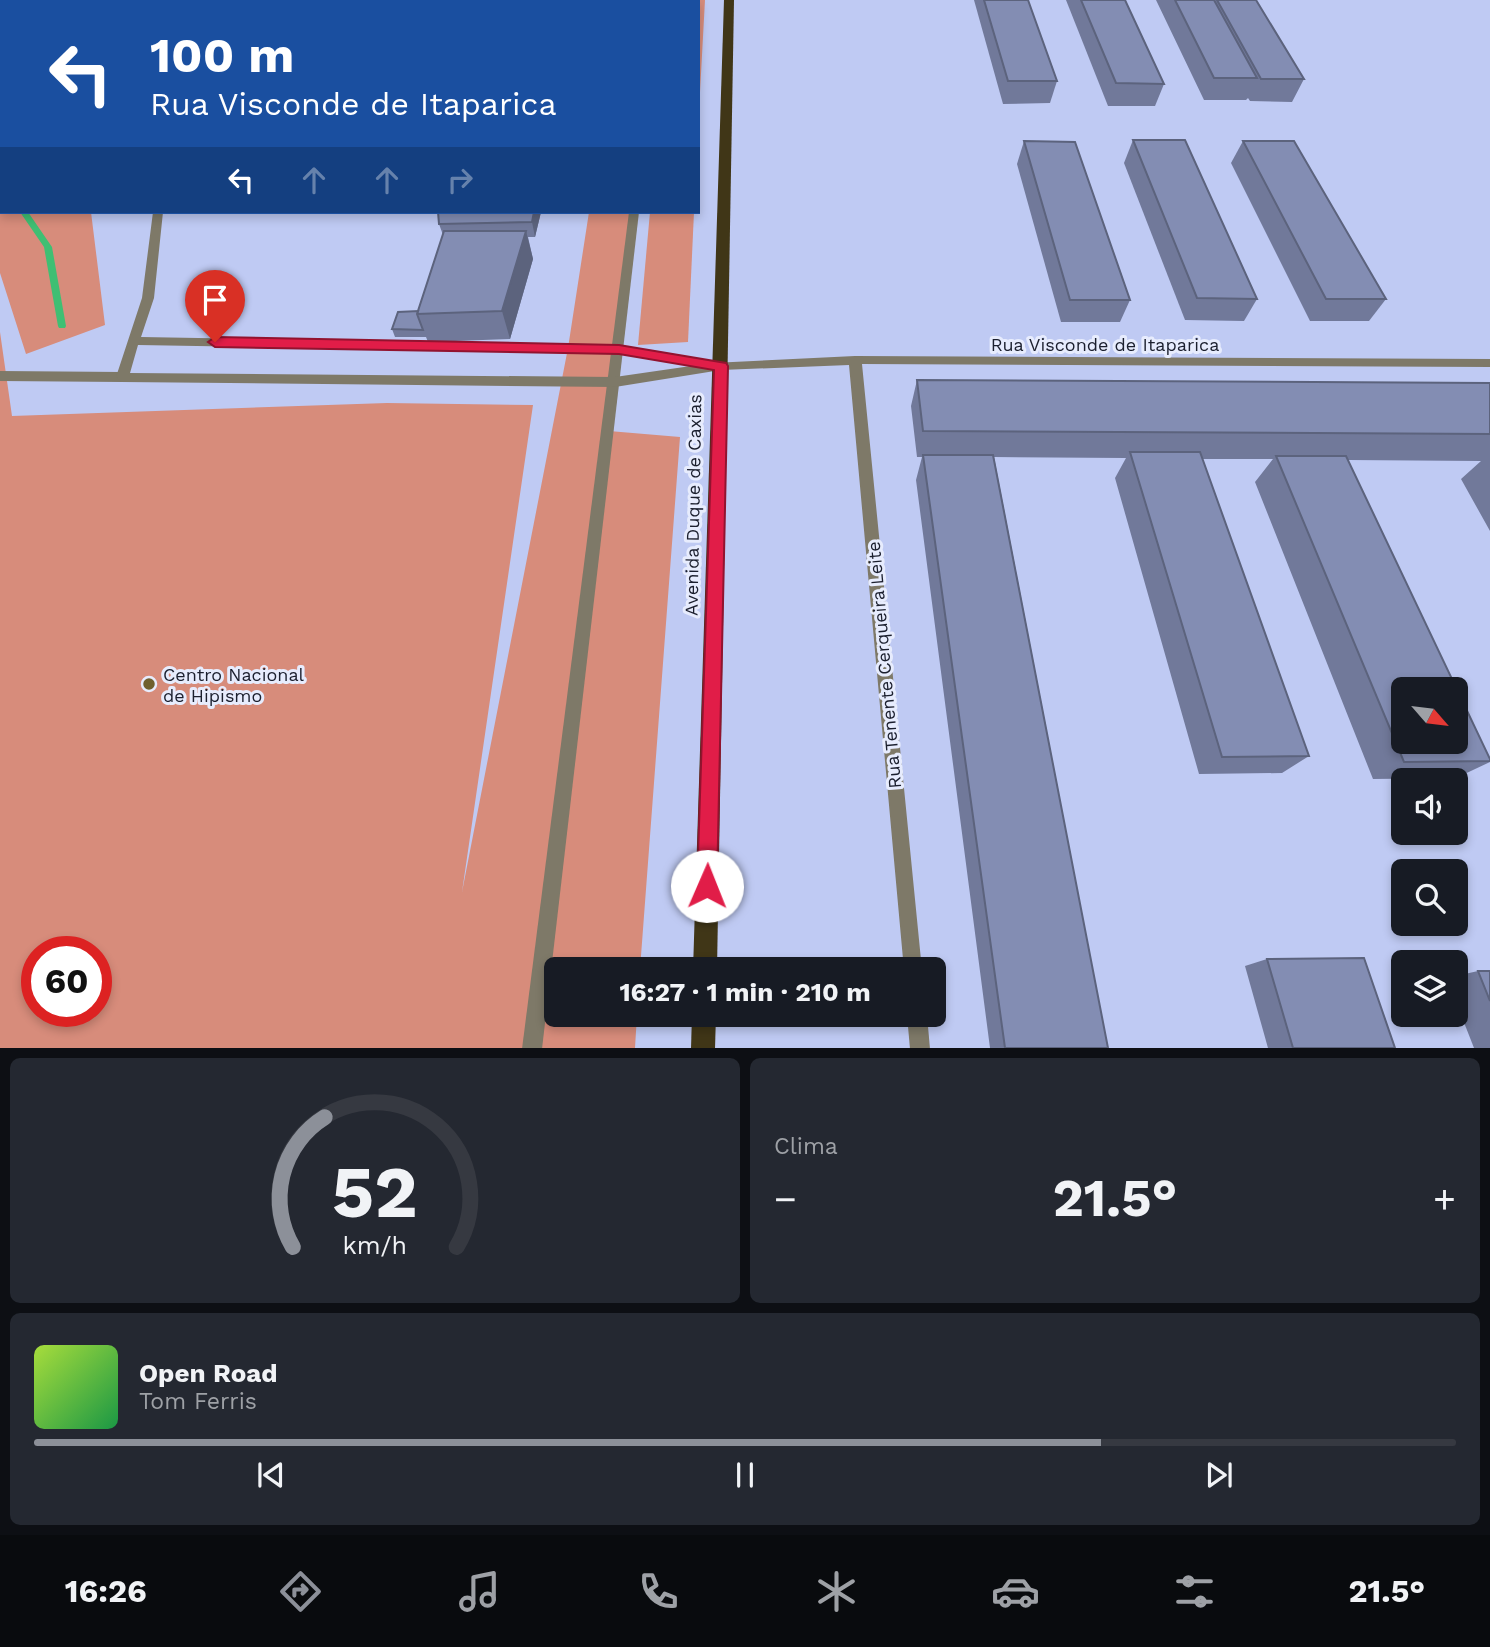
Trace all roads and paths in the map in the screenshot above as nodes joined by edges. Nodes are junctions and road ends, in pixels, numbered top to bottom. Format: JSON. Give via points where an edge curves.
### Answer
{"nodes":[{"id":1,"x":729,"y":0,"type":"edge"},
{"id":2,"x":158,"y":214,"type":"edge"},
{"id":3,"x":634,"y":214,"type":"edge"},
{"id":4,"x":133,"y":341,"type":"junction"},
{"id":5,"x":619,"y":349,"type":"junction"},
{"id":6,"x":855,"y":360,"type":"junction"},
{"id":7,"x":1490,"y":363,"type":"edge"},
{"id":8,"x":721,"y":366,"type":"junction"},
{"id":9,"x":0,"y":376,"type":"edge"},
{"id":10,"x":122,"y":377,"type":"junction"},
{"id":11,"x":615,"y":382,"type":"junction"},
{"id":12,"x":705,"y":957,"type":"edge"},
{"id":13,"x":912,"y":957,"type":"edge"},
{"id":14,"x":704,"y":1027,"type":"edge"},
{"id":15,"x":918,"y":1027,"type":"edge"},
{"id":16,"x":532,"y":1048,"type":"edge"},
{"id":17,"x":703,"y":1048,"type":"edge"},
{"id":18,"x":920,"y":1048,"type":"edge"}],
"edges":[{"from":1,"to":8,"type":"main road","name":"Avenida Duque de Caxias"},
{"from":2,"to":4,"type":"street","via":[[150,289]]},
{"from":3,"to":5,"type":"street"},
{"from":4,"to":5,"type":"street","name":"Rua Visconde de Itaparica"},
{"from":4,"to":10,"type":"street"},
{"from":5,"to":8,"type":"street","name":"Rua Visconde de Itaparica"},
{"from":5,"to":11,"type":"street"},
{"from":6,"to":7,"type":"street","name":"Rua Visconde de Itaparica"},
{"from":6,"to":8,"type":"street","name":"Rua Visconde de Itaparica"},
{"from":6,"to":13,"type":"street","name":"Rua Tenente Cerqueira Leite"},
{"from":8,"to":11,"type":"street","name":"Rua Visconde de Itaparica"},
{"from":8,"to":12,"type":"main road","name":"Avenida Duque de Caxias"},
{"from":9,"to":10,"type":"street","name":"Rua Visconde de Itaparica"},
{"from":10,"to":11,"type":"street","name":"Rua Visconde de Itaparica"},
{"from":11,"to":16,"type":"street"},
{"from":14,"to":17,"type":"main road"},
{"from":15,"to":18,"type":"street"}]}
